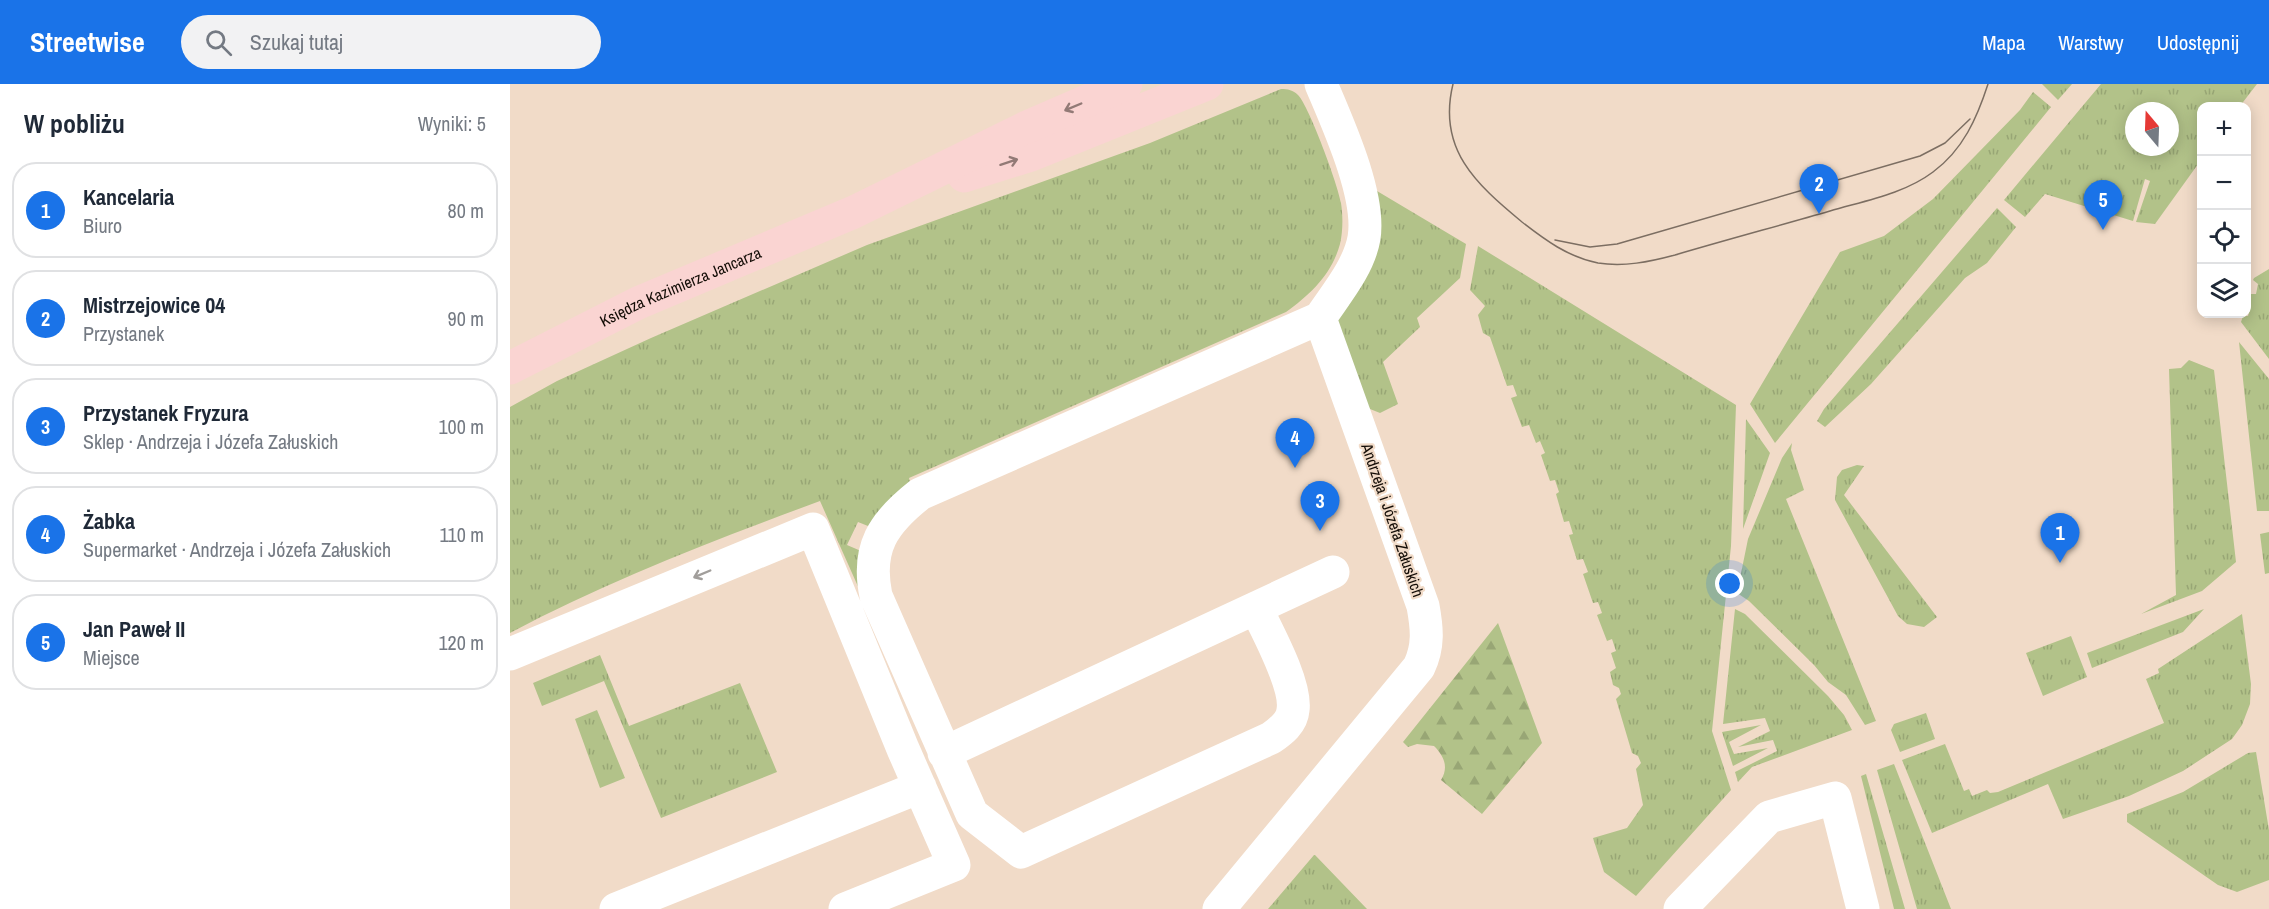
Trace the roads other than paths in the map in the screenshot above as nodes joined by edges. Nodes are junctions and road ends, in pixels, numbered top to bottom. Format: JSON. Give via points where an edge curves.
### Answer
{"nodes":[{"id":1,"x":1126,"y":84,"type":"edge"},
{"id":2,"x":1207,"y":84,"type":"edge"},
{"id":3,"x":1322,"y":84,"type":"edge"},
{"id":4,"x":854,"y":212,"type":"junction"},
{"id":5,"x":1320,"y":318,"type":"junction"},
{"id":6,"x":510,"y":368,"type":"edge"},
{"id":7,"x":1333,"y":572,"type":"dead end"},
{"id":8,"x":1256,"y":608,"type":"junction"},
{"id":9,"x":510,"y":654,"type":"edge"},
{"id":10,"x":944,"y":753,"type":"junction"},
{"id":11,"x":920,"y":787,"type":"junction"},
{"id":12,"x":1683,"y":908,"type":"edge"},
{"id":13,"x":616,"y":909,"type":"edge"},
{"id":14,"x":845,"y":909,"type":"edge"},
{"id":15,"x":1219,"y":909,"type":"edge"},
{"id":16,"x":1863,"y":909,"type":"edge"}],
"edges":[{"from":1,"to":4,"type":"street","name":"Księdza Kazimierza Jancarza","one_way":true,"via":[[1025,128]]},
{"from":4,"to":2,"type":"street","name":"Księdza Kazimierza Jancarza","one_way":true,"via":[[1031,154]]},
{"from":3,"to":5,"type":"street","via":[[1356,175],[1365,215],[1364,238],[1355,263]]},
{"from":4,"to":6,"type":"street","name":"Księdza Kazimierza Jancarza","via":[[638,303]]},
{"from":5,"to":10,"type":"street","via":[[920,494],[898,511],[874,552],[871,575],[876,596]]},
{"from":5,"to":15,"type":"street","name":"Andrzeja i Józefa Załuskich","via":[[1423,606],[1426,653],[1419,667]]},
{"from":7,"to":8,"type":"street"},
{"from":8,"to":10,"type":"street"},
{"from":8,"to":10,"type":"street","via":[[1293,699],[1290,720],[1271,738],[1021,852],[972,814]]},
{"from":11,"to":9,"type":"street","one_way":true,"via":[[813,529]]},
{"from":11,"to":13,"type":"street"},
{"from":11,"to":14,"type":"street","via":[[954,865]]},
{"from":12,"to":16,"type":"street","via":[[1769,817],[1835,798]]}]}
